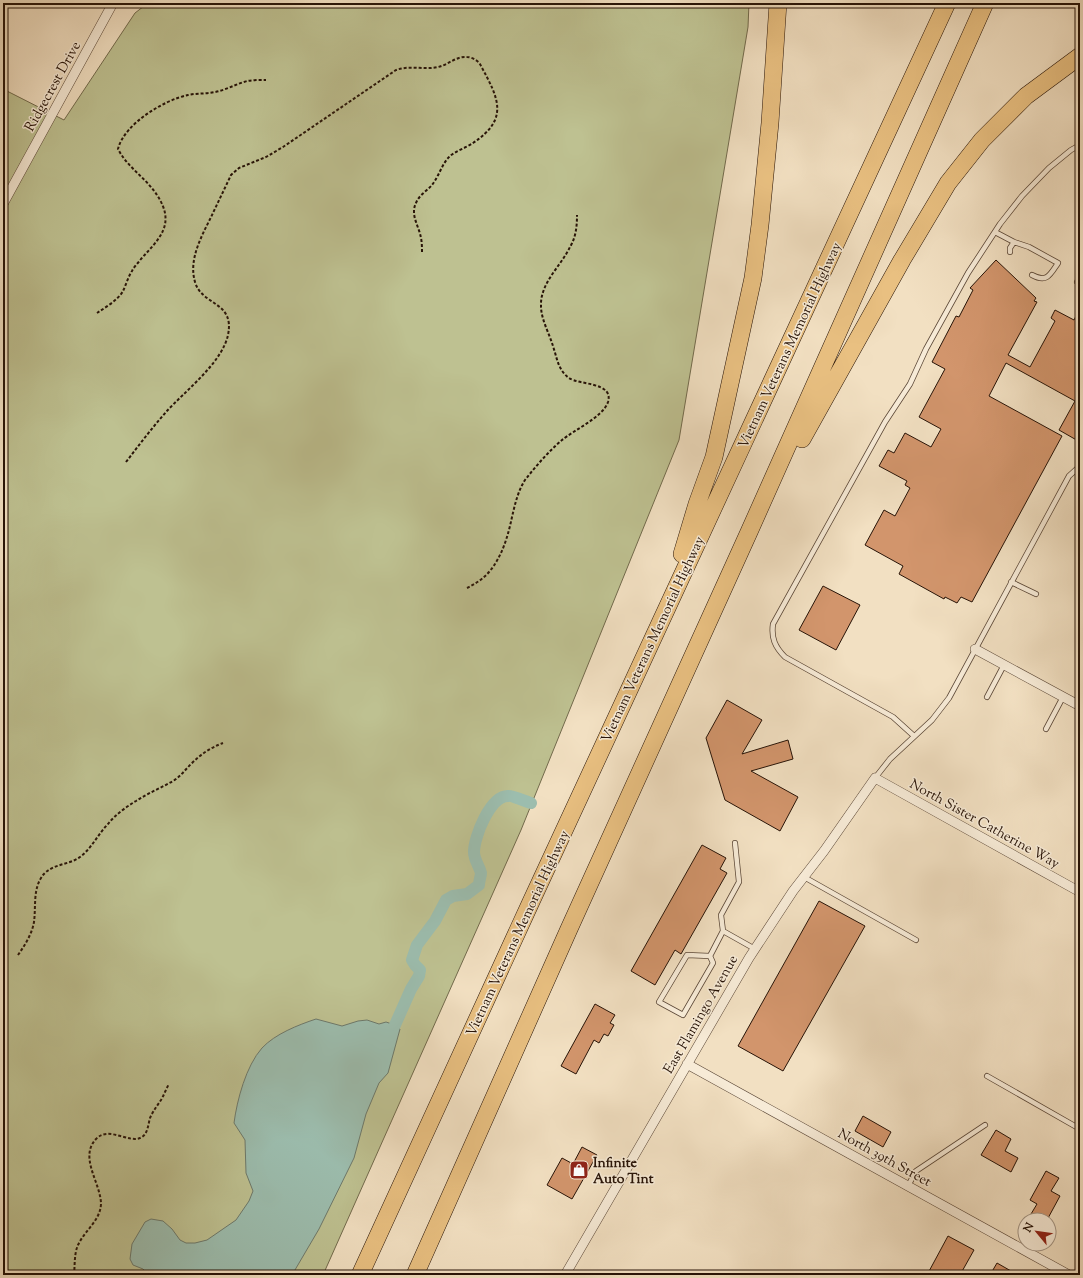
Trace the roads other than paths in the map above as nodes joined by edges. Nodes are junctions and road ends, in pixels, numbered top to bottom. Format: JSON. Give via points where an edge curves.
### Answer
{"nodes":[{"id":1,"x":113,"y":3,"type":"edge"},
{"id":2,"x":778,"y":3,"type":"edge"},
{"id":3,"x":947,"y":3,"type":"edge"},
{"id":4,"x":985,"y":3,"type":"edge"},
{"id":5,"x":1080,"y":56,"type":"edge"},
{"id":6,"x":1080,"y":145,"type":"edge"},
{"id":7,"x":3,"y":204,"type":"edge"},
{"id":8,"x":995,"y":232,"type":"junction"},
{"id":9,"x":1014,"y":242,"type":"junction"},
{"id":10,"x":1010,"y":252,"type":"dead end"},
{"id":11,"x":1032,"y":275,"type":"dead end"},
{"id":12,"x":1080,"y":276,"type":"edge"},
{"id":13,"x":1077,"y":282,"type":"dead end"},
{"id":14,"x":1080,"y":466,"type":"edge"},
{"id":15,"x":750,"y":532,"type":"junction"},
{"id":16,"x":1011,"y":582,"type":"junction"},
{"id":17,"x":1036,"y":594,"type":"dead end"},
{"id":18,"x":662,"y":617,"type":"junction"},
{"id":19,"x":975,"y":649,"type":"junction"},
{"id":20,"x":1004,"y":665,"type":"junction"},
{"id":21,"x":987,"y":697,"type":"dead end"},
{"id":22,"x":1063,"y":697,"type":"junction"},
{"id":23,"x":1080,"y":706,"type":"edge"},
{"id":24,"x":1046,"y":729,"type":"dead end"},
{"id":25,"x":914,"y":736,"type":"junction"},
{"id":26,"x":875,"y":778,"type":"junction"},
{"id":27,"x":735,"y":843,"type":"dead end"},
{"id":28,"x":804,"y":877,"type":"junction"},
{"id":29,"x":1080,"y":892,"type":"edge"},
{"id":30,"x":723,"y":931,"type":"junction"},
{"id":31,"x":916,"y":940,"type":"dead end"},
{"id":32,"x":755,"y":949,"type":"junction"},
{"id":33,"x":710,"y":956,"type":"junction"},
{"id":34,"x":687,"y":1064,"type":"junction"},
{"id":35,"x":987,"y":1076,"type":"dead end"},
{"id":36,"x":985,"y":1125,"type":"dead end"},
{"id":37,"x":1080,"y":1129,"type":"edge"},
{"id":38,"x":908,"y":1186,"type":"junction"},
{"id":39,"x":360,"y":1275,"type":"edge"},
{"id":40,"x":415,"y":1275,"type":"edge"},
{"id":41,"x":565,"y":1275,"type":"edge"},
{"id":42,"x":1068,"y":1275,"type":"edge"}],
"edges":[{"from":1,"to":7,"type":"street","name":"Ridgecrest Drive"},
{"from":2,"to":18,"type":"highway","via":[[770,123],[753,278],[714,458]]},
{"from":3,"to":18,"type":"highway","name":"Vietnam Veterans Memorial Highway"},
{"from":4,"to":15,"type":"highway"},
{"from":5,"to":15,"type":"highway","via":[[1026,96],[982,140],[948,183],[898,267]]},
{"from":6,"to":8,"type":"lane","via":[[1049,168],[1022,196]]},
{"from":8,"to":9,"type":"lane"},
{"from":8,"to":25,"type":"lane","via":[[968,273],[926,349],[910,384],[877,435],[776,618],[772,631],[778,650],[785,656],[893,716]]},
{"from":9,"to":10,"type":"lane"},
{"from":9,"to":11,"type":"lane","via":[[1058,263],[1050,276],[1038,278]]},
{"from":12,"to":13,"type":"lane"},
{"from":14,"to":16,"type":"lane","via":[[1069,476]]},
{"from":15,"to":40,"type":"highway"},
{"from":16,"to":17,"type":"lane"},
{"from":16,"to":19,"type":"lane"},
{"from":18,"to":39,"type":"highway","name":"Vietnam Veterans Memorial Highway"},
{"from":19,"to":20,"type":"street"},
{"from":19,"to":25,"type":"lane","via":[[949,698],[932,720]]},
{"from":20,"to":21,"type":"lane"},
{"from":20,"to":22,"type":"street"},
{"from":22,"to":23,"type":"street"},
{"from":22,"to":24,"type":"lane"},
{"from":25,"to":26,"type":"lane"},
{"from":26,"to":28,"type":"street","name":"East Flamingo Avenue"},
{"from":26,"to":29,"type":"street","name":"North Sister Catherine Way"},
{"from":27,"to":30,"type":"lane","via":[[739,882],[721,914]]},
{"from":28,"to":31,"type":"lane"},
{"from":28,"to":32,"type":"street","name":"East Flamingo Avenue"},
{"from":30,"to":32,"type":"lane"},
{"from":30,"to":33,"type":"lane"},
{"from":32,"to":34,"type":"street","name":"East Flamingo Avenue"},
{"from":33,"to":33,"type":"lane","via":[[687,955],[659,1002],[683,1015],[713,963]]},
{"from":34,"to":38,"type":"street","name":"North 39th Street"},
{"from":34,"to":41,"type":"street","name":"East Flamingo Avenue"},
{"from":35,"to":37,"type":"lane"},
{"from":36,"to":38,"type":"lane","via":[[916,1171]]},
{"from":38,"to":42,"type":"street","name":"North 39th Street"}]}
